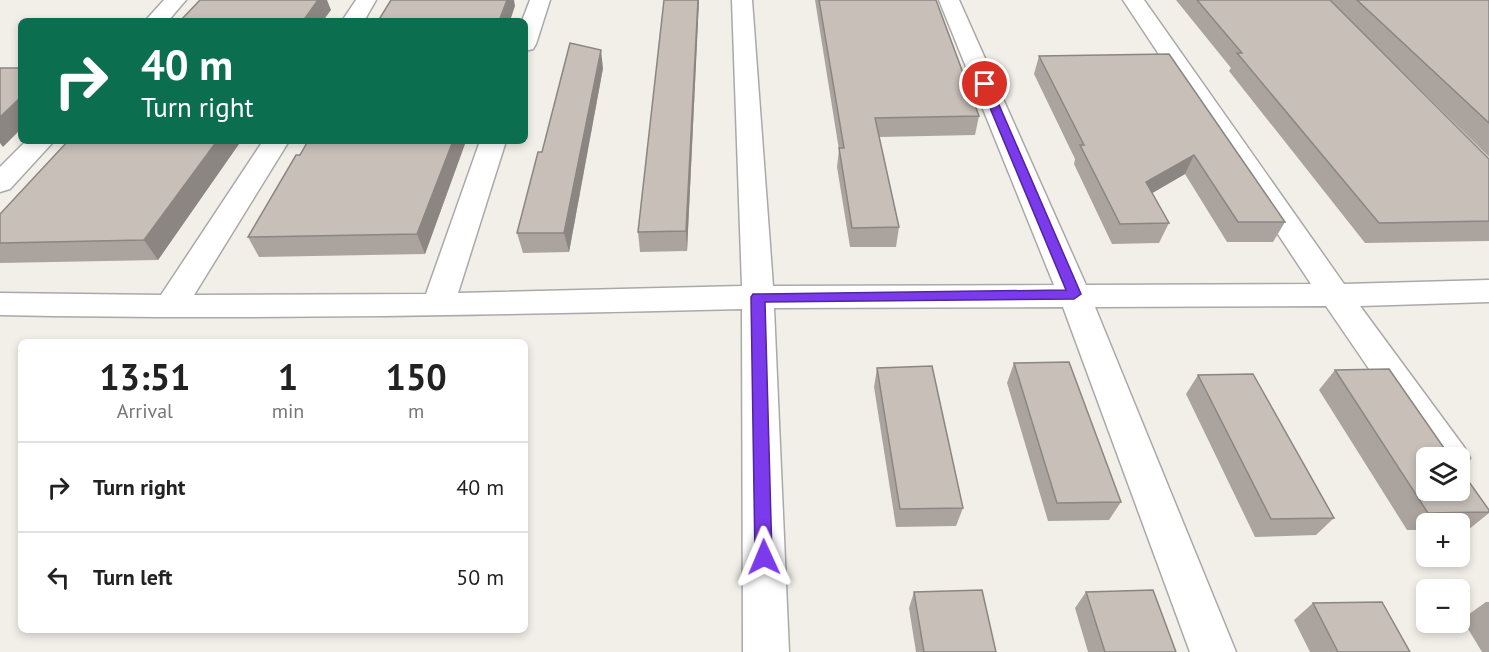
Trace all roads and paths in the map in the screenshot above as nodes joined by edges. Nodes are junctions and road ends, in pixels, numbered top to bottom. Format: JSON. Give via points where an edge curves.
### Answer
{"nodes":[{"id":1,"x":176,"y":0,"type":"edge"},
{"id":2,"x":366,"y":0,"type":"edge"},
{"id":3,"x":540,"y":0,"type":"edge"},
{"id":4,"x":742,"y":0,"type":"edge"},
{"id":5,"x":949,"y":0,"type":"edge"},
{"id":6,"x":1133,"y":0,"type":"edge"},
{"id":7,"x":159,"y":18,"type":"edge"},
{"id":8,"x":355,"y":18,"type":"edge"},
{"id":9,"x":528,"y":35,"type":"edge"},
{"id":10,"x":38,"y":144,"type":"edge"},
{"id":11,"x":274,"y":144,"type":"edge"},
{"id":12,"x":492,"y":144,"type":"edge"},
{"id":13,"x":0,"y":183,"type":"edge"},
{"id":14,"x":1489,"y":291,"type":"edge"},
{"id":15,"x":1074,"y":294,"type":"junction"},
{"id":16,"x":1335,"y":294,"type":"junction"},
{"id":17,"x":758,"y":297,"type":"junction"},
{"id":18,"x":0,"y":304,"type":"edge"},
{"id":19,"x":438,"y":305,"type":"junction"},
{"id":20,"x":170,"y":307,"type":"junction"},
{"id":21,"x":1443,"y":447,"type":"edge"},
{"id":22,"x":766,"y":652,"type":"edge"},
{"id":23,"x":1213,"y":652,"type":"edge"}],
"edges":[{"from":1,"to":7,"type":"street"},
{"from":2,"to":8,"type":"street"},
{"from":3,"to":9,"type":"street"},
{"from":4,"to":17,"type":"street"},
{"from":5,"to":15,"type":"street"},
{"from":6,"to":16,"type":"street"},
{"from":10,"to":13,"type":"street"},
{"from":11,"to":20,"type":"street"},
{"from":12,"to":19,"type":"street"},
{"from":14,"to":16,"type":"street"},
{"from":15,"to":16,"type":"street"},
{"from":15,"to":17,"type":"street"},
{"from":15,"to":23,"type":"street"},
{"from":16,"to":21,"type":"street"},
{"from":17,"to":19,"type":"street"},
{"from":17,"to":22,"type":"street"},
{"from":18,"to":20,"type":"street"},
{"from":19,"to":20,"type":"street"}]}
